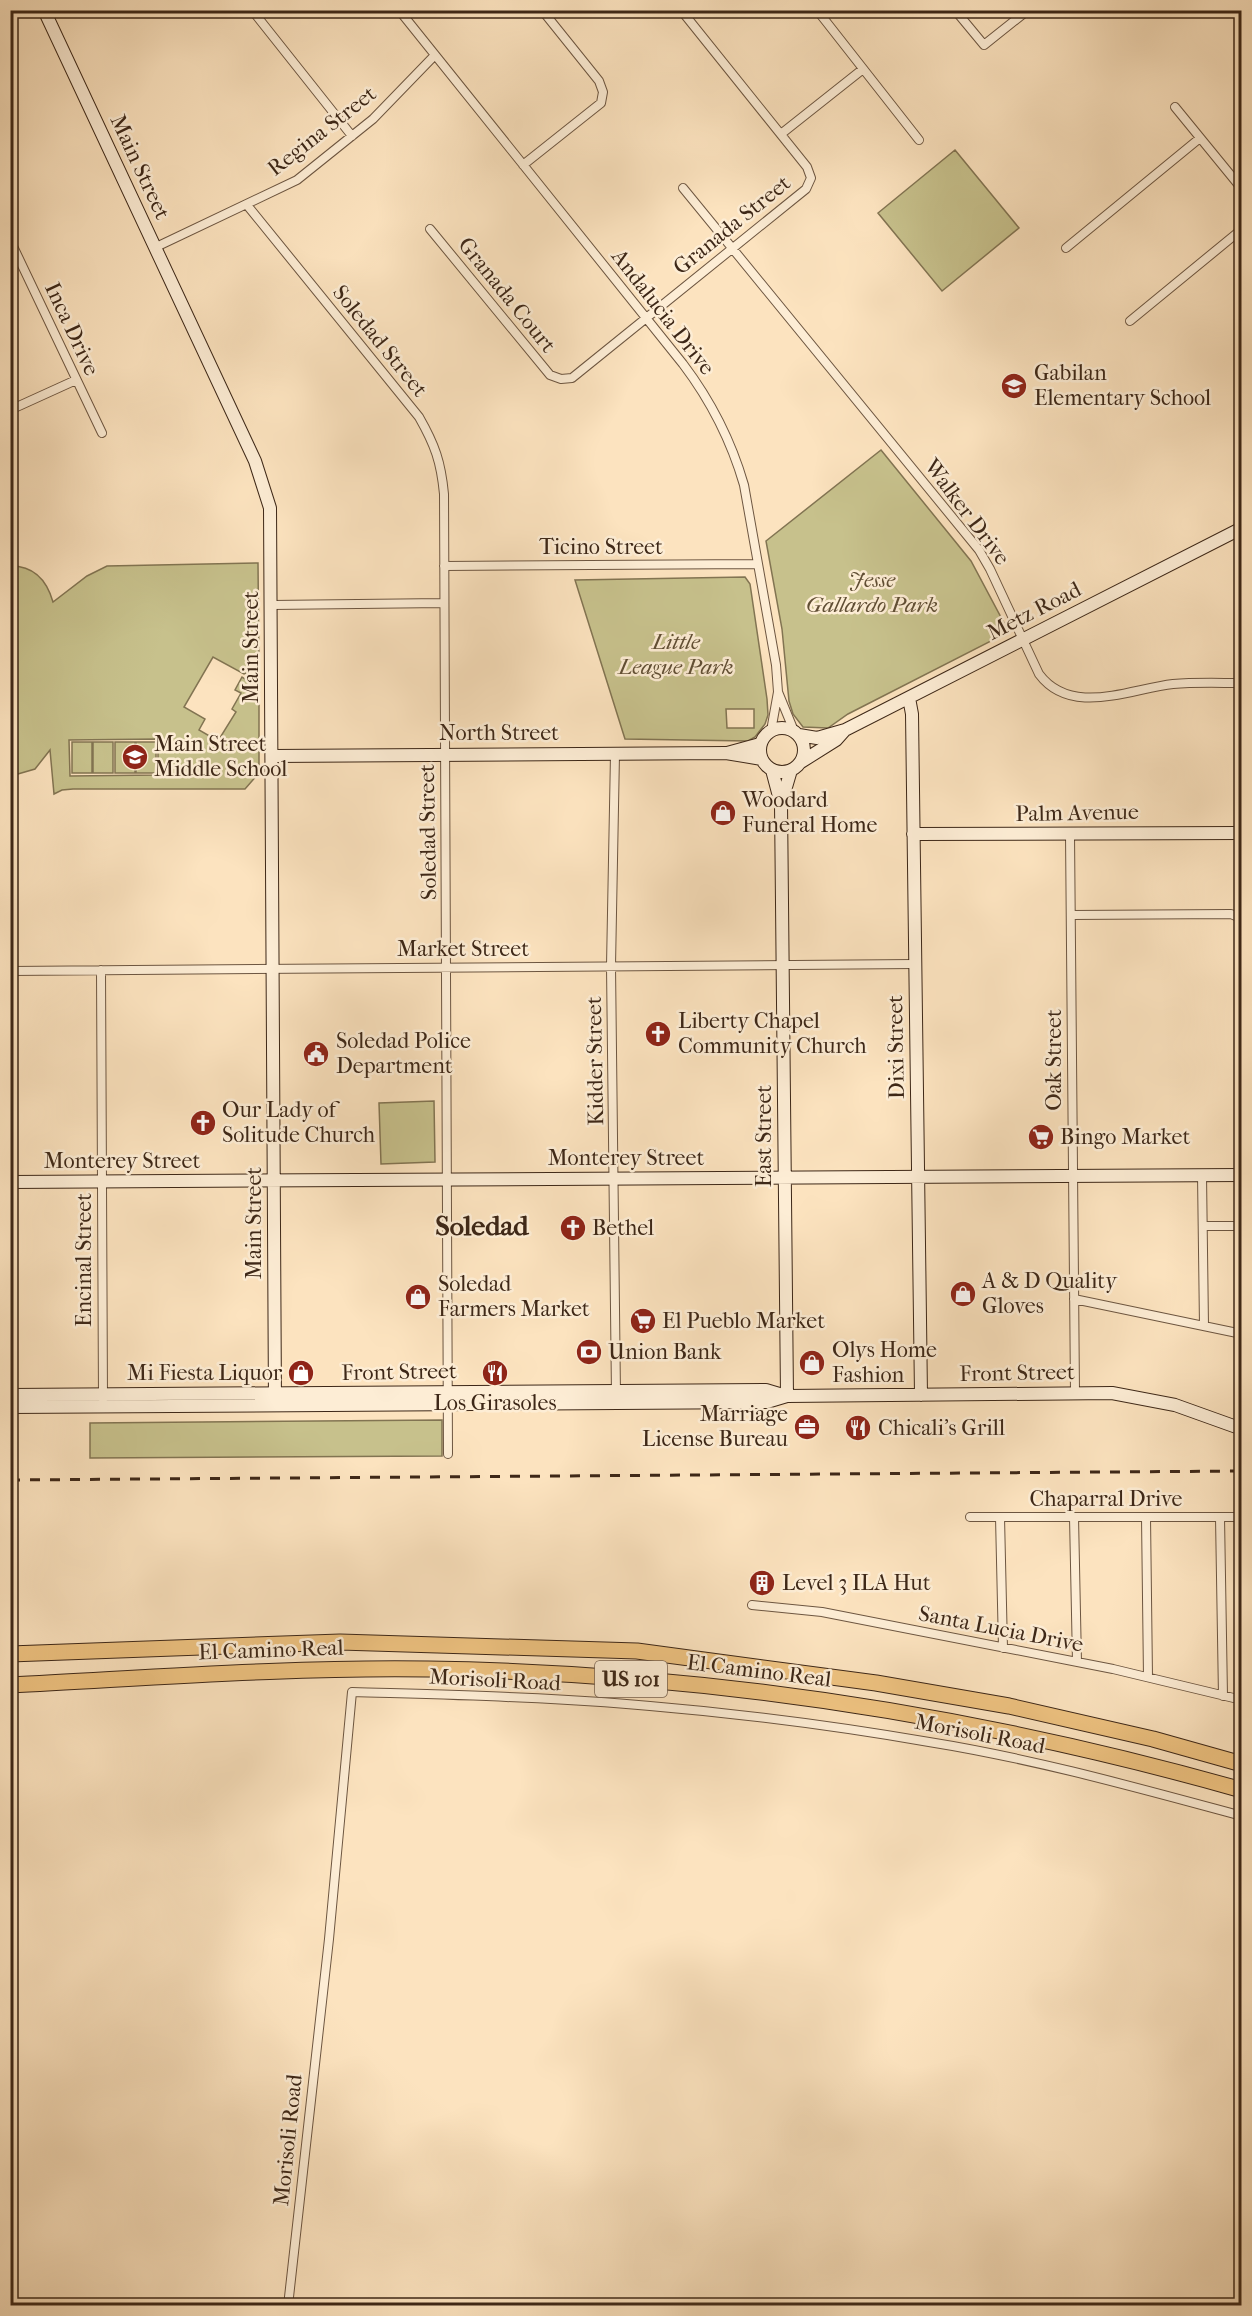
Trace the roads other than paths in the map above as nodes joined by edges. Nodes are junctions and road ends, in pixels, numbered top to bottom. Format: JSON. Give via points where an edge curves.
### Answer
{"nodes":[{"id":1,"x":44,"y":10,"type":"edge"},
{"id":2,"x":252,"y":10,"type":"edge"},
{"id":3,"x":399,"y":10,"type":"edge"},
{"id":4,"x":542,"y":10,"type":"edge"},
{"id":5,"x":681,"y":10,"type":"edge"},
{"id":6,"x":817,"y":10,"type":"edge"},
{"id":7,"x":955,"y":10,"type":"edge"},
{"id":8,"x":1028,"y":10,"type":"edge"},
{"id":9,"x":435,"y":55,"type":"junction"},
{"id":10,"x":863,"y":69,"type":"junction"},
{"id":11,"x":1175,"y":107,"type":"dead end"},
{"id":12,"x":781,"y":134,"type":"junction"},
{"id":13,"x":352,"y":136,"type":"junction"},
{"id":14,"x":1200,"y":138,"type":"junction"},
{"id":15,"x":919,"y":140,"type":"dead end"},
{"id":16,"x":523,"y":165,"type":"junction"},
{"id":17,"x":684,"y":188,"type":"dead end"},
{"id":18,"x":1242,"y":189,"type":"edge"},
{"id":19,"x":247,"y":205,"type":"junction"},
{"id":20,"x":430,"y":229,"type":"dead end"},
{"id":21,"x":1242,"y":229,"type":"edge"},
{"id":22,"x":10,"y":240,"type":"edge"},
{"id":23,"x":154,"y":248,"type":"junction"},
{"id":24,"x":732,"y":248,"type":"junction"},
{"id":25,"x":1066,"y":249,"type":"dead end"},
{"id":26,"x":646,"y":317,"type":"junction"},
{"id":27,"x":1130,"y":321,"type":"dead end"},
{"id":28,"x":76,"y":380,"type":"junction"},
{"id":29,"x":10,"y":410,"type":"edge"},
{"id":30,"x":102,"y":433,"type":"dead end"},
{"id":31,"x":1242,"y":528,"type":"edge"},
{"id":32,"x":757,"y":564,"type":"junction"},
{"id":33,"x":444,"y":566,"type":"junction"},
{"id":34,"x":443,"y":603,"type":"junction"},
{"id":35,"x":272,"y":605,"type":"junction"},
{"id":36,"x":1022,"y":640,"type":"junction"},
{"id":37,"x":1242,"y":683,"type":"edge"},
{"id":38,"x":778,"y":692,"type":"junction"},
{"id":39,"x":909,"y":698,"type":"junction"},
{"id":40,"x":771,"y":730,"type":"junction"},
{"id":41,"x":845,"y":730,"type":"junction"},
{"id":42,"x":797,"y":733,"type":"junction"},
{"id":43,"x":760,"y":744,"type":"junction"},
{"id":44,"x":726,"y":753,"type":"junction"},
{"id":45,"x":445,"y":754,"type":"junction"},
{"id":46,"x":615,"y":754,"type":"junction"},
{"id":47,"x":273,"y":756,"type":"junction"},
{"id":48,"x":762,"y":759,"type":"junction"},
{"id":49,"x":801,"y":762,"type":"junction"},
{"id":50,"x":772,"y":770,"type":"junction"},
{"id":51,"x":791,"y":770,"type":"junction"},
{"id":52,"x":781,"y":804,"type":"junction"},
{"id":53,"x":1242,"y":833,"type":"edge"},
{"id":54,"x":913,"y":834,"type":"junction"},
{"id":55,"x":1070,"y":834,"type":"junction"},
{"id":56,"x":1071,"y":915,"type":"junction"},
{"id":57,"x":1242,"y":923,"type":"edge"},
{"id":58,"x":915,"y":964,"type":"junction"},
{"id":59,"x":784,"y":965,"type":"junction"},
{"id":60,"x":611,"y":966,"type":"junction"},
{"id":61,"x":447,"y":967,"type":"junction"},
{"id":62,"x":273,"y":969,"type":"junction"},
{"id":63,"x":101,"y":970,"type":"junction"},
{"id":64,"x":10,"y":971,"type":"edge"},
{"id":65,"x":1202,"y":1175,"type":"junction"},
{"id":66,"x":1242,"y":1175,"type":"edge"},
{"id":67,"x":919,"y":1177,"type":"junction"},
{"id":68,"x":1072,"y":1177,"type":"junction"},
{"id":69,"x":785,"y":1178,"type":"junction"},
{"id":70,"x":447,"y":1180,"type":"junction"},
{"id":71,"x":615,"y":1180,"type":"junction"},
{"id":72,"x":10,"y":1182,"type":"edge"},
{"id":73,"x":102,"y":1182,"type":"junction"},
{"id":74,"x":276,"y":1182,"type":"junction"},
{"id":75,"x":1203,"y":1226,"type":"junction"},
{"id":76,"x":1242,"y":1226,"type":"edge"},
{"id":77,"x":1074,"y":1299,"type":"junction"},
{"id":78,"x":1204,"y":1326,"type":"junction"},
{"id":79,"x":1242,"y":1334,"type":"edge"},
{"id":80,"x":1075,"y":1393,"type":"junction"},
{"id":81,"x":10,"y":1395,"type":"edge"},
{"id":82,"x":921,"y":1395,"type":"junction"},
{"id":83,"x":787,"y":1396,"type":"junction"},
{"id":84,"x":616,"y":1398,"type":"junction"},
{"id":85,"x":447,"y":1399,"type":"junction"},
{"id":86,"x":275,"y":1400,"type":"junction"},
{"id":87,"x":103,"y":1401,"type":"junction"},
{"id":88,"x":10,"y":1407,"type":"edge"},
{"id":89,"x":1242,"y":1429,"type":"edge"},
{"id":90,"x":448,"y":1454,"type":"dead end"},
{"id":91,"x":970,"y":1517,"type":"dead end"},
{"id":92,"x":1000,"y":1517,"type":"junction"},
{"id":93,"x":1074,"y":1517,"type":"junction"},
{"id":94,"x":1146,"y":1517,"type":"junction"},
{"id":95,"x":1220,"y":1517,"type":"junction"},
{"id":96,"x":1242,"y":1517,"type":"edge"},
{"id":97,"x":752,"y":1605,"type":"dead end"},
{"id":98,"x":1003,"y":1648,"type":"junction"},
{"id":99,"x":10,"y":1654,"type":"edge"},
{"id":100,"x":1077,"y":1662,"type":"junction"},
{"id":101,"x":1148,"y":1677,"type":"junction"},
{"id":102,"x":10,"y":1685,"type":"edge"},
{"id":103,"x":1223,"y":1695,"type":"junction"},
{"id":104,"x":1242,"y":1700,"type":"edge"},
{"id":105,"x":1242,"y":1764,"type":"edge"},
{"id":106,"x":1242,"y":1790,"type":"edge"},
{"id":107,"x":1242,"y":1816,"type":"edge"},
{"id":108,"x":288,"y":2306,"type":"edge"}],
"edges":[{"from":1,"to":23,"type":"street","name":"Main Street"},
{"from":2,"to":13,"type":"street"},
{"from":3,"to":9,"type":"street","name":"Andalucia Drive"},
{"from":4,"to":16,"type":"street","via":[[599,81],[603,92],[601,103]]},
{"from":5,"to":12,"type":"street","name":"Granada Street"},
{"from":6,"to":10,"type":"street"},
{"from":7,"to":8,"type":"street","via":[[984,45]]},
{"from":9,"to":13,"type":"street","name":"Regina Street"},
{"from":9,"to":16,"type":"street","name":"Andalucia Drive"},
{"from":10,"to":12,"type":"street"},
{"from":10,"to":15,"type":"street"},
{"from":11,"to":14,"type":"street"},
{"from":12,"to":24,"type":"street","name":"Granada Street","via":[[811,178],[806,189]]},
{"from":13,"to":19,"type":"street","name":"Regina Street","via":[[297,180]]},
{"from":14,"to":18,"type":"street"},
{"from":14,"to":25,"type":"street"},
{"from":16,"to":26,"type":"street","name":"Andalucia Drive"},
{"from":17,"to":24,"type":"street","name":"Walker Drive"},
{"from":19,"to":23,"type":"street","name":"Regina Street"},
{"from":19,"to":33,"type":"street","name":"Soledad Street","via":[[419,417],[435,444],[442,465]]},
{"from":20,"to":26,"type":"street","name":"Granada Court","via":[[549,375],[572,378]]},
{"from":21,"to":27,"type":"street"},
{"from":22,"to":28,"type":"street","name":"Inca Drive"},
{"from":23,"to":35,"type":"street","name":"Main Street","via":[[264,484],[270,508]]},
{"from":24,"to":26,"type":"street","name":"Granada Street"},
{"from":24,"to":36,"type":"street","name":"Walker Drive","via":[[979,550]]},
{"from":26,"to":32,"type":"street","name":"Andalucia Drive","via":[[698,383],[724,430],[744,484]]},
{"from":28,"to":29,"type":"street"},
{"from":28,"to":30,"type":"street","name":"Inca Drive"},
{"from":31,"to":36,"type":"street","name":"Metz Road"},
{"from":32,"to":33,"type":"street","name":"Ticino Street"},
{"from":32,"to":38,"type":"street","name":"Andalucia Drive"},
{"from":33,"to":34,"type":"street","name":"Soledad Street"},
{"from":34,"to":35,"type":"street"},
{"from":34,"to":45,"type":"street","name":"Soledad Street"},
{"from":35,"to":47,"type":"street","name":"Main Street"},
{"from":36,"to":37,"type":"street","name":"Walker Drive","via":[[1044,681],[1069,696],[1111,696],[1174,684]]},
{"from":36,"to":39,"type":"street","name":"Metz Road"},
{"from":38,"to":40,"type":"street","name":"Andalucia Drive"},
{"from":38,"to":42,"type":"street","name":"Andalucia Drive"},
{"from":39,"to":41,"type":"street","name":"Metz Road"},
{"from":39,"to":54,"type":"street","name":"Dixi Street"},
{"from":40,"to":42,"type":"street","via":[[783,728]]},
{"from":40,"to":43,"type":"street"},
{"from":41,"to":42,"type":"street","name":"Metz Road","via":[[817,738]]},
{"from":41,"to":49,"type":"street","name":"Metz Road"},
{"from":42,"to":49,"type":"street","via":[[804,746]]},
{"from":43,"to":44,"type":"street","name":"North Street"},
{"from":43,"to":48,"type":"street"},
{"from":44,"to":46,"type":"street","name":"North Street"},
{"from":44,"to":48,"type":"street","name":"North Street"},
{"from":45,"to":46,"type":"street","name":"North Street"},
{"from":45,"to":47,"type":"street","name":"North Street"},
{"from":45,"to":61,"type":"street","name":"Soledad Street"},
{"from":46,"to":60,"type":"street","name":"Kidder Street"},
{"from":47,"to":62,"type":"street","name":"Main Street"},
{"from":48,"to":50,"type":"street"},
{"from":49,"to":51,"type":"street"},
{"from":50,"to":51,"type":"street"},
{"from":50,"to":52,"type":"street","name":"East Street"},
{"from":51,"to":52,"type":"street","name":"East Street"},
{"from":52,"to":59,"type":"street","name":"East Street"},
{"from":53,"to":55,"type":"street","name":"Palm Avenue"},
{"from":54,"to":55,"type":"street","name":"Palm Avenue"},
{"from":54,"to":58,"type":"street","name":"Dixi Street"},
{"from":55,"to":56,"type":"street","name":"Oak Street"},
{"from":56,"to":57,"type":"street","via":[[1231,914]]},
{"from":56,"to":68,"type":"street","name":"Oak Street"},
{"from":58,"to":59,"type":"street","name":"Market Street"},
{"from":58,"to":67,"type":"street","name":"Dixi Street"},
{"from":59,"to":60,"type":"street","name":"Market Street"},
{"from":59,"to":69,"type":"street","name":"East Street"},
{"from":60,"to":61,"type":"street","name":"Market Street"},
{"from":60,"to":71,"type":"street","name":"Kidder Street"},
{"from":61,"to":62,"type":"street","name":"Market Street"},
{"from":61,"to":70,"type":"street","name":"Soledad Street"},
{"from":62,"to":63,"type":"street","name":"Market Street"},
{"from":62,"to":74,"type":"street","name":"Main Street"},
{"from":63,"to":64,"type":"street","name":"Market Street"},
{"from":63,"to":73,"type":"street","name":"Encinal Street"},
{"from":65,"to":66,"type":"street","name":"Monterey Street"},
{"from":65,"to":68,"type":"street","name":"Monterey Street"},
{"from":65,"to":75,"type":"street"},
{"from":67,"to":68,"type":"street","name":"Monterey Street"},
{"from":67,"to":69,"type":"street","name":"Monterey Street"},
{"from":67,"to":82,"type":"street","name":"Dixi Street"},
{"from":68,"to":77,"type":"street","name":"Oak Street"},
{"from":69,"to":71,"type":"street","name":"Monterey Street"},
{"from":69,"to":83,"type":"street","name":"East Street"},
{"from":70,"to":71,"type":"street","name":"Monterey Street"},
{"from":70,"to":74,"type":"street","name":"Monterey Street"},
{"from":70,"to":85,"type":"street","name":"Soledad Street"},
{"from":71,"to":84,"type":"street","name":"Kidder Street"},
{"from":72,"to":73,"type":"street","name":"Monterey Street"},
{"from":73,"to":74,"type":"street","name":"Monterey Street"},
{"from":73,"to":87,"type":"street","name":"Encinal Street"},
{"from":74,"to":86,"type":"street","name":"Main Street"},
{"from":75,"to":76,"type":"street"},
{"from":75,"to":78,"type":"street"},
{"from":77,"to":78,"type":"street"},
{"from":77,"to":80,"type":"street","name":"Oak Street"},
{"from":78,"to":79,"type":"street"},
{"from":80,"to":82,"type":"street","name":"Front Street"},
{"from":80,"to":89,"type":"street","name":"Front Street","via":[[1143,1397]]},
{"from":81,"to":87,"type":"street","name":"Front Street"},
{"from":82,"to":83,"type":"street","name":"Front Street"},
{"from":83,"to":84,"type":"street","name":"Front Street","via":[[766,1390]]},
{"from":84,"to":85,"type":"street","name":"Front Street"},
{"from":85,"to":86,"type":"street","name":"Front Street"},
{"from":85,"to":90,"type":"street","name":"Soledad Street"},
{"from":86,"to":87,"type":"street","name":"Front Street"},
{"from":87,"to":88,"type":"street","name":"Front Street"},
{"from":91,"to":92,"type":"street","name":"Chaparral Drive"},
{"from":92,"to":93,"type":"street","name":"Chaparral Drive"},
{"from":92,"to":98,"type":"street"},
{"from":93,"to":94,"type":"street","name":"Chaparral Drive"},
{"from":93,"to":100,"type":"street"},
{"from":94,"to":95,"type":"street","name":"Chaparral Drive"},
{"from":94,"to":101,"type":"street"},
{"from":95,"to":96,"type":"street","name":"Chaparral Drive"},
{"from":95,"to":103,"type":"street"},
{"from":97,"to":98,"type":"street","name":"Santa Lucia Drive","via":[[822,1612]]},
{"from":98,"to":100,"type":"street","name":"Santa Lucia Drive"},
{"from":99,"to":105,"type":"highway","name":"El Camino Real","number":"US 101","via":[[340,1641],[637,1651],[876,1683],[1009,1706]]},
{"from":100,"to":101,"type":"street","name":"Santa Lucia Drive"},
{"from":101,"to":103,"type":"street","name":"Santa Lucia Drive"},
{"from":102,"to":106,"type":"highway","name":"El Camino Real","number":"US 101","via":[[352,1669],[482,1670],[647,1681],[836,1703],[970,1727]]},
{"from":103,"to":104,"type":"street","name":"Santa Lucia Drive"},
{"from":107,"to":108,"type":"street","name":"Morisoli Road","via":[[1018,1759],[778,1719],[496,1696],[352,1692],[330,1939]]}]}
